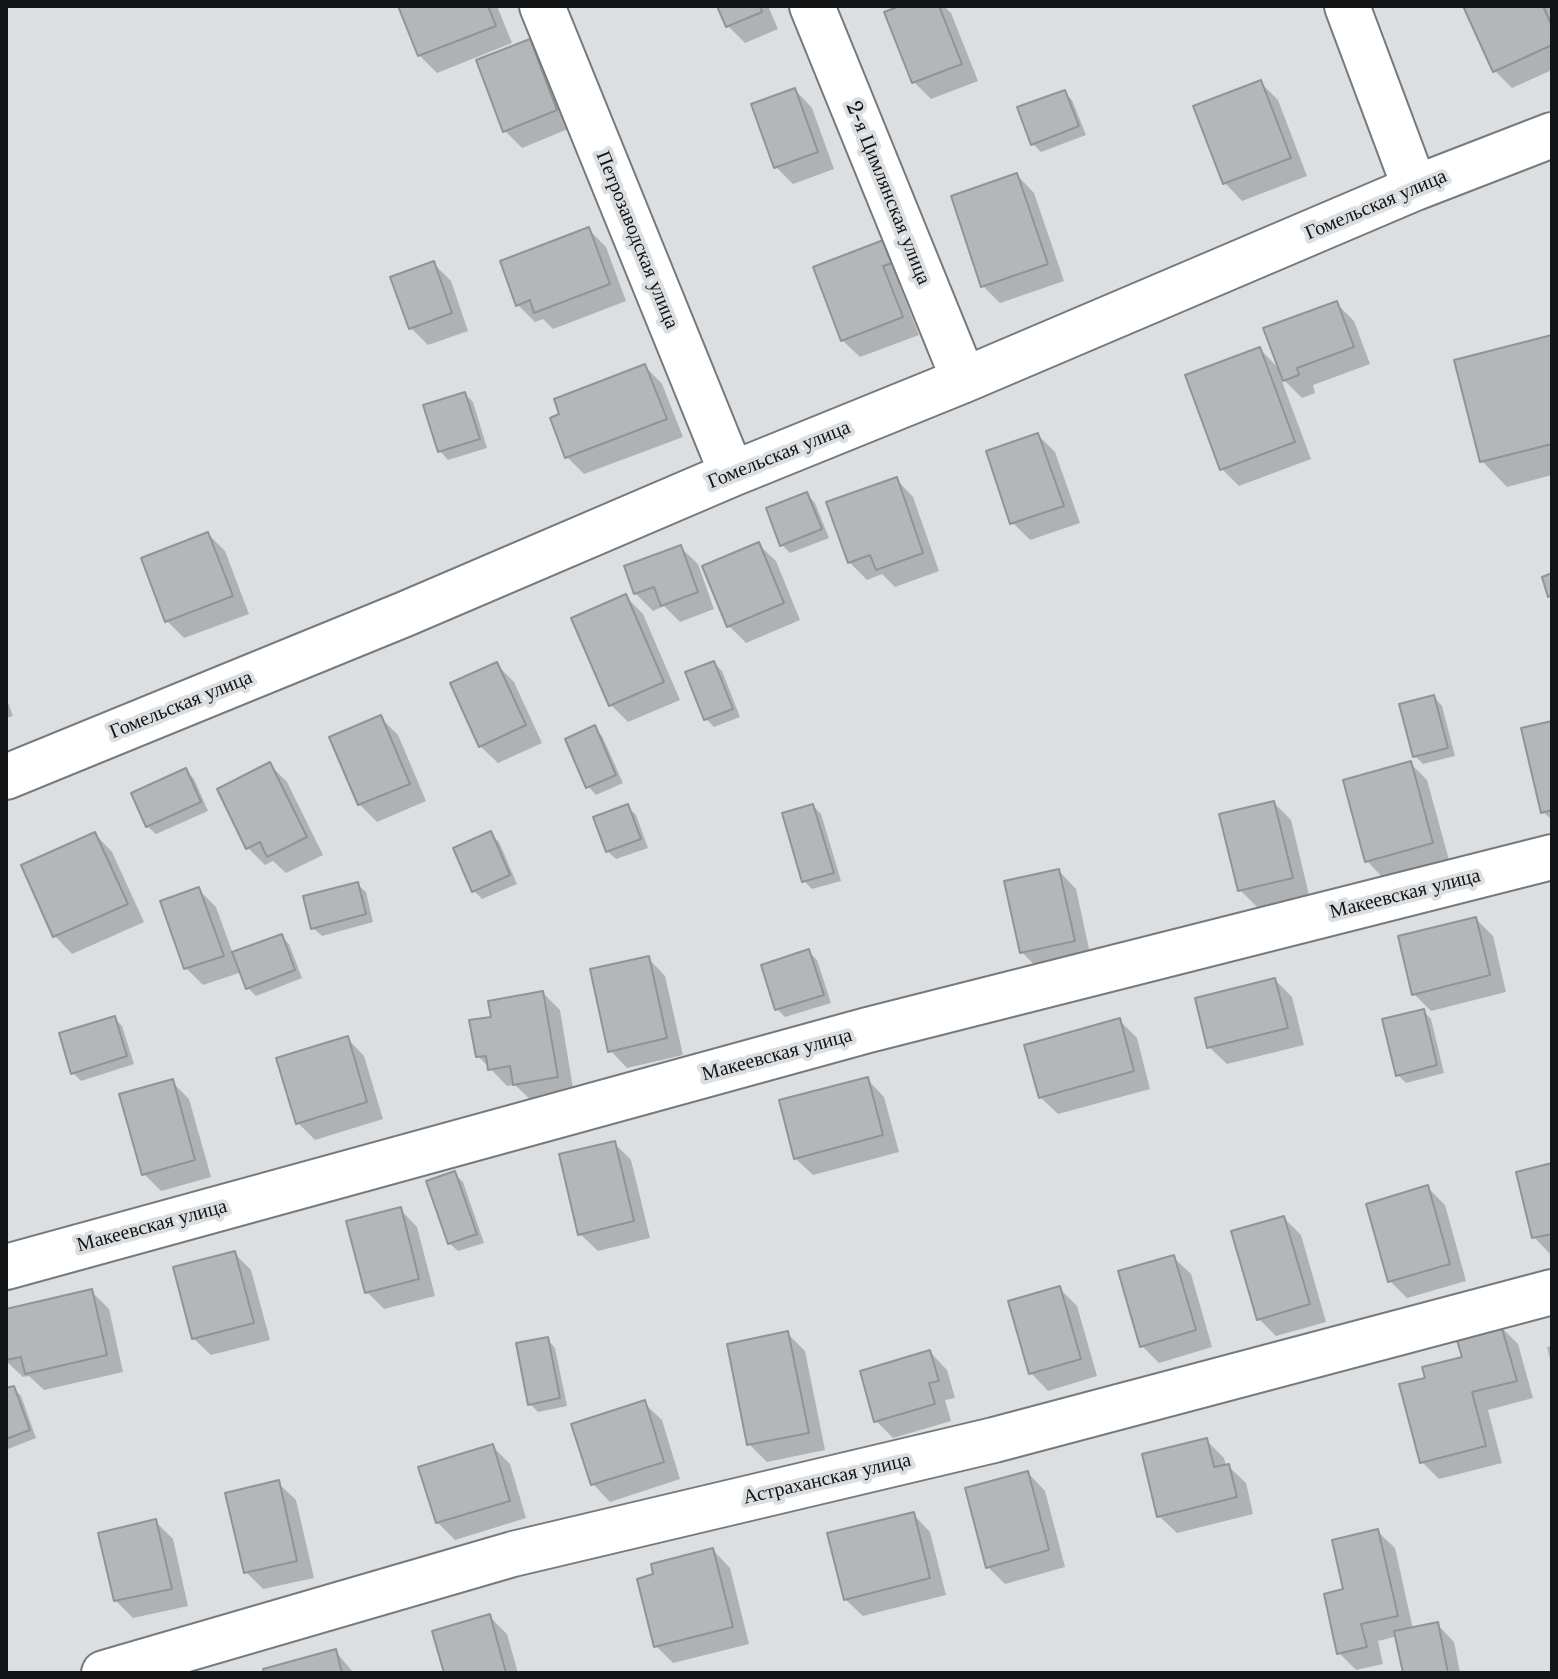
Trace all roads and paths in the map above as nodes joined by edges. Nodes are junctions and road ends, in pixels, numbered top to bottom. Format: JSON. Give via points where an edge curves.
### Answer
{"nodes":[{"id":1,"x":542,"y":6,"type":"edge"},
{"id":2,"x":812,"y":6,"type":"edge"},
{"id":3,"x":1347,"y":6,"type":"edge"},
{"id":4,"x":1552,"y":135,"type":"edge"},
{"id":5,"x":1415,"y":188,"type":"junction"},
{"id":6,"x":964,"y":380,"type":"junction"},
{"id":7,"x":732,"y":474,"type":"junction"},
{"id":8,"x":6,"y":777,"type":"edge"},
{"id":9,"x":1552,"y":857,"type":"edge"},
{"id":10,"x":6,"y":1267,"type":"edge"},
{"id":11,"x":1552,"y":1292,"type":"edge"},
{"id":12,"x":104,"y":1673,"type":"edge"}],
"edges":[{"from":1,"to":7,"type":"street","name":"Петрозаводская улица"},
{"from":2,"to":6,"type":"street","name":"2-я Цимлянская улица"},
{"from":3,"to":5,"type":"street"},
{"from":4,"to":5,"type":"street","name":"Гомельская улица"},
{"from":5,"to":6,"type":"street","name":"Гомельская улица"},
{"from":6,"to":7,"type":"street","name":"Гомельская улица"},
{"from":7,"to":8,"type":"street","name":"Гомельская улица"},
{"from":9,"to":10,"type":"street","name":"Макеевская улица","via":[[868,1030]]},
{"from":11,"to":12,"type":"street","name":"Астраханская улица","via":[[994,1440],[513,1554]]}]}
